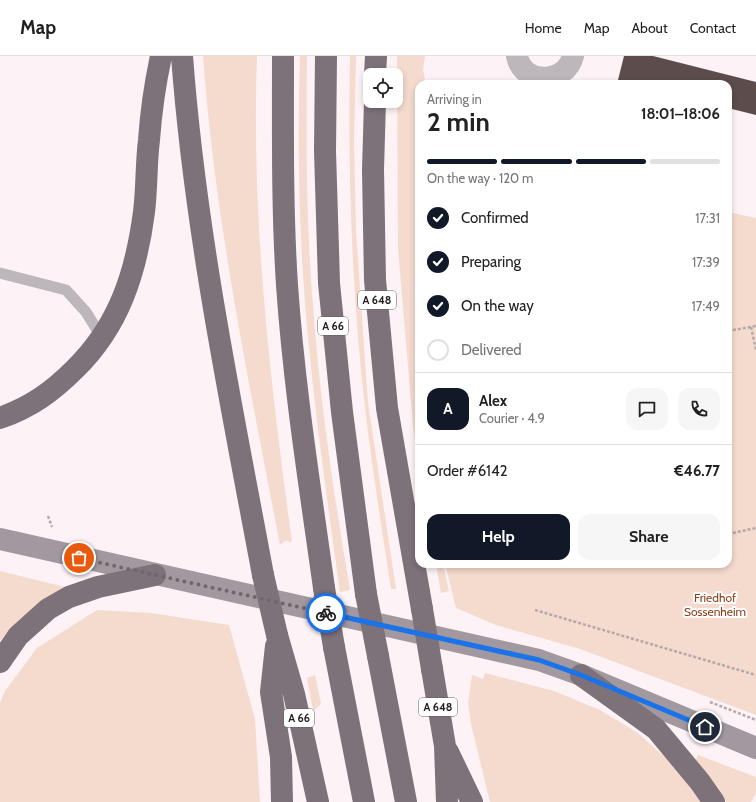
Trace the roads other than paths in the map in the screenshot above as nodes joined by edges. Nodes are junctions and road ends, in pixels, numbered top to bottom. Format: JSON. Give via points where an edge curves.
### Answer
{"nodes":[{"id":1,"x":161,"y":56,"type":"edge"},
{"id":2,"x":182,"y":56,"type":"edge"},
{"id":3,"x":283,"y":56,"type":"edge"},
{"id":4,"x":326,"y":56,"type":"edge"},
{"id":5,"x":376,"y":56,"type":"edge"},
{"id":6,"x":516,"y":56,"type":"edge"},
{"id":7,"x":573,"y":56,"type":"edge"},
{"id":8,"x":375,"y":68,"type":"edge"},
{"id":9,"x":375,"y":108,"type":"edge"},
{"id":10,"x":0,"y":273,"type":"edge"},
{"id":11,"x":102,"y":338,"type":"junction"},
{"id":12,"x":0,"y":418,"type":"edge"},
{"id":13,"x":0,"y":539,"type":"edge"},
{"id":14,"x":155,"y":575,"type":"junction"},
{"id":15,"x":277,"y":635,"type":"junction"},
{"id":16,"x":0,"y":662,"type":"edge"},
{"id":17,"x":581,"y":675,"type":"junction"},
{"id":18,"x":445,"y":746,"type":"junction"},
{"id":19,"x":756,"y":748,"type":"edge"},
{"id":20,"x":282,"y":802,"type":"edge"},
{"id":21,"x":318,"y":802,"type":"edge"},
{"id":22,"x":364,"y":802,"type":"edge"},
{"id":23,"x":406,"y":802,"type":"edge"},
{"id":24,"x":447,"y":802,"type":"edge"},
{"id":25,"x":472,"y":802,"type":"edge"},
{"id":26,"x":714,"y":802,"type":"edge"}],
"edges":[{"from":1,"to":11,"type":"highway","via":[[149,140],[144,212],[134,267],[117,313]]},
{"from":2,"to":15,"type":"highway","number":"A 66","bridge":true,"via":[[193,163],[213,302]]},
{"from":3,"to":22,"type":"highway","bridge":true,"via":[[283,158],[288,285],[300,419],[324,588]]},
{"from":4,"to":23,"type":"highway","number":"A 66","bridge":true,"via":[[325,151],[329,283],[342,412],[366,594]]},
{"from":5,"to":8,"type":"highway"},
{"from":6,"to":7,"type":"street","via":[[523,69],[532,75],[545,78],[557,76],[566,70]]},
{"from":9,"to":18,"type":"highway","number":"A 648","bridge":true,"via":[[375,280],[387,408]]},
{"from":10,"to":11,"type":"lane","via":[[66,290],[86,312]]},
{"from":11,"to":12,"type":"highway","via":[[54,390],[18,412]]},
{"from":13,"to":14,"type":"main road"},
{"from":14,"to":16,"type":"highway","via":[[98,587],[69,597],[48,609],[18,636]]},
{"from":14,"to":17,"type":"main road","via":[[539,660]]},
{"from":15,"to":20,"type":"highway","via":[[271,692],[281,757]]},
{"from":15,"to":21,"type":"highway","number":"A 66","via":[[294,694]]},
{"from":17,"to":19,"type":"main road"},
{"from":17,"to":26,"type":"highway","via":[[656,729]]},
{"from":18,"to":24,"type":"highway","number":"A 648"},
{"from":18,"to":25,"type":"highway","number":"A 648"}]}
